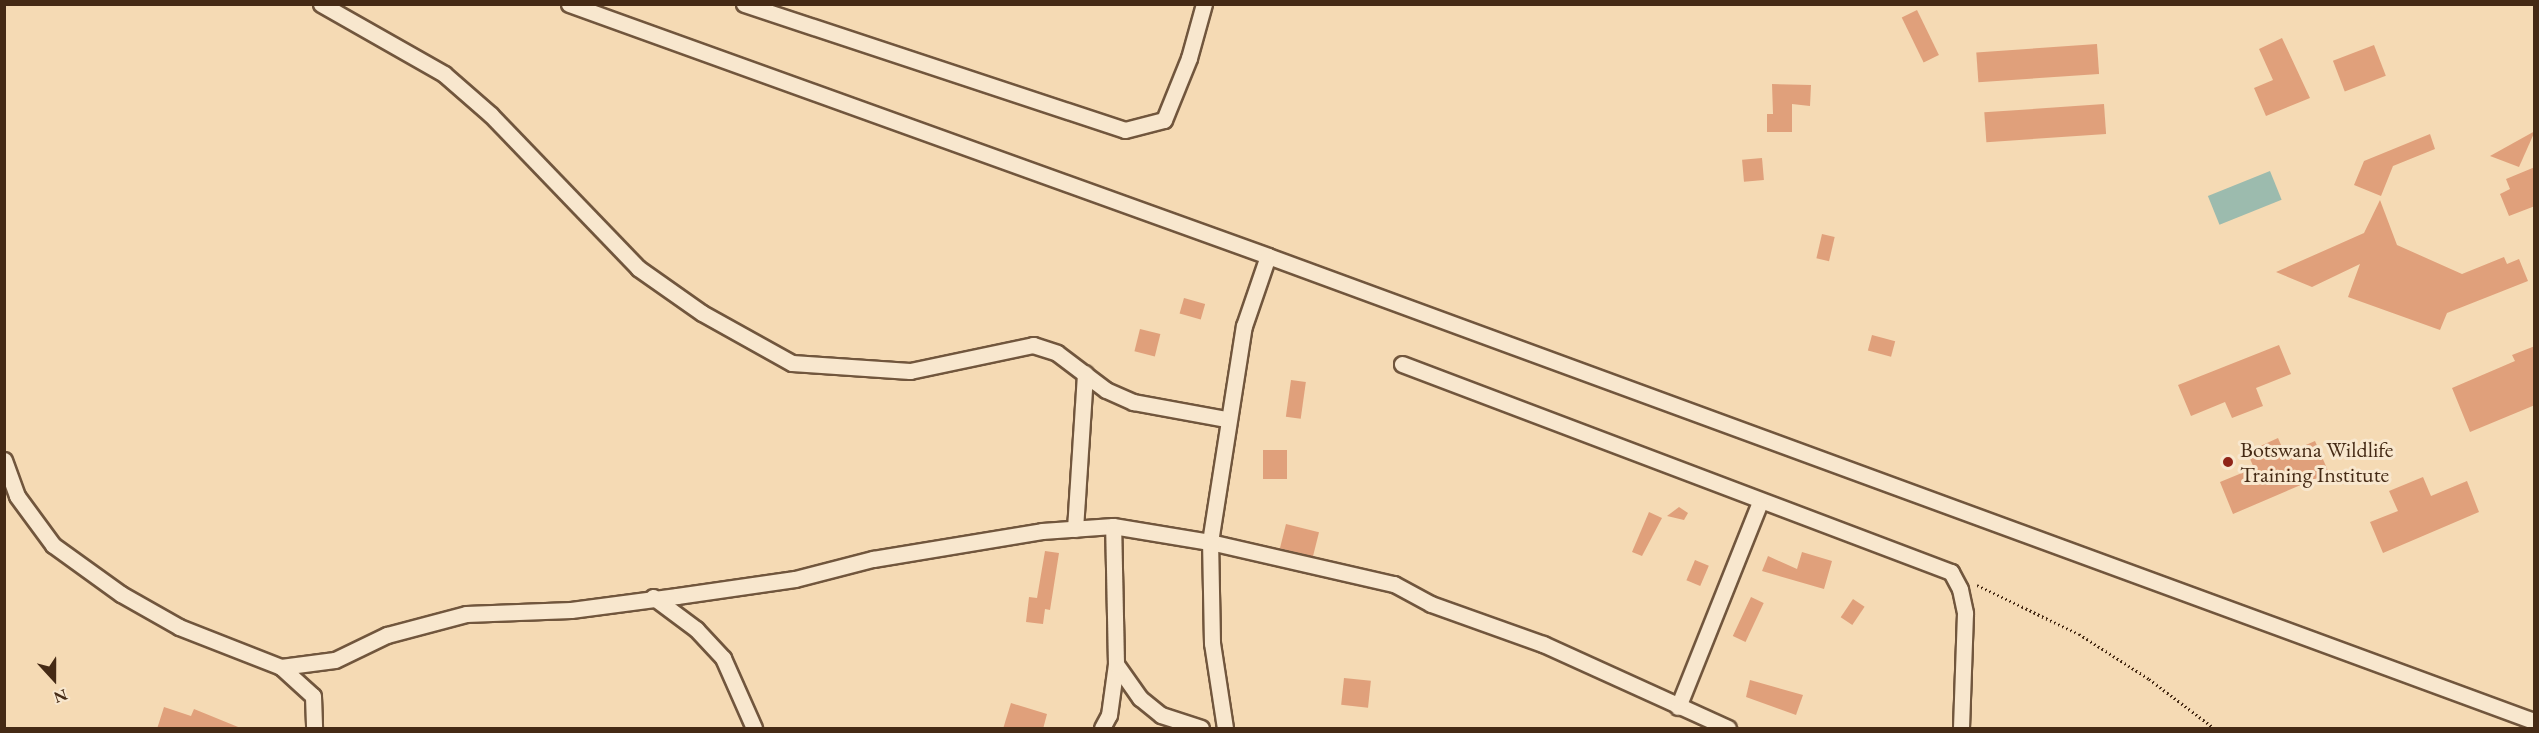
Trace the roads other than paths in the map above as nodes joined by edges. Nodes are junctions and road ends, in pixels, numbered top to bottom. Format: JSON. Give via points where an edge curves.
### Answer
{"nodes":[{"id":1,"x":321,"y":4,"type":"edge"},
{"id":2,"x":570,"y":4,"type":"edge"},
{"id":3,"x":744,"y":4,"type":"edge"},
{"id":4,"x":1204,"y":4,"type":"edge"},
{"id":5,"x":1268,"y":256,"type":"junction"},
{"id":6,"x":1402,"y":364,"type":"dead end"},
{"id":7,"x":1085,"y":374,"type":"junction"},
{"id":8,"x":1227,"y":419,"type":"junction"},
{"id":9,"x":4,"y":460,"type":"edge"},
{"id":10,"x":1760,"y":502,"type":"junction"},
{"id":11,"x":1113,"y":526,"type":"junction"},
{"id":12,"x":1076,"y":529,"type":"junction"},
{"id":13,"x":1210,"y":542,"type":"junction"},
{"id":14,"x":653,"y":597,"type":"junction"},
{"id":15,"x":1116,"y":664,"type":"junction"},
{"id":16,"x":281,"y":668,"type":"junction"},
{"id":17,"x":1678,"y":707,"type":"junction"},
{"id":18,"x":2535,"y":721,"type":"edge"},
{"id":19,"x":314,"y":729,"type":"edge"},
{"id":20,"x":754,"y":729,"type":"edge"},
{"id":21,"x":1102,"y":729,"type":"edge"},
{"id":22,"x":1201,"y":729,"type":"edge"},
{"id":23,"x":1225,"y":729,"type":"edge"},
{"id":24,"x":1728,"y":729,"type":"edge"},
{"id":25,"x":1961,"y":729,"type":"edge"}],
"edges":[{"from":1,"to":7,"type":"street","via":[[444,74],[492,115],[638,268],[769,353],[792,363],[883,372],[910,371],[1033,345],[1057,353]]},
{"from":2,"to":5,"type":"street"},
{"from":3,"to":4,"type":"street","via":[[1125,130],[1164,120],[1172,108]]},
{"from":5,"to":8,"type":"street","via":[[1244,326]]},
{"from":5,"to":18,"type":"street"},
{"from":6,"to":10,"type":"street"},
{"from":7,"to":8,"type":"street","via":[[1106,390],[1133,402]]},
{"from":7,"to":12,"type":"street"},
{"from":8,"to":13,"type":"street"},
{"from":9,"to":16,"type":"street","via":[[17,496],[53,545],[121,594],[179,627]]},
{"from":10,"to":17,"type":"street"},
{"from":10,"to":25,"type":"street","via":[[1951,572],[1960,589],[1965,613]]},
{"from":11,"to":12,"type":"street"},
{"from":11,"to":13,"type":"street"},
{"from":11,"to":15,"type":"street"},
{"from":12,"to":14,"type":"street","via":[[873,559],[795,579]]},
{"from":13,"to":17,"type":"street","via":[[1394,584],[1431,604],[1543,644]]},
{"from":13,"to":23,"type":"street","via":[[1212,643]]},
{"from":14,"to":16,"type":"street","via":[[571,610],[466,614],[387,635],[335,660]]},
{"from":14,"to":20,"type":"street","via":[[696,629],[723,658]]},
{"from":15,"to":21,"type":"street"},
{"from":15,"to":22,"type":"street","via":[[1140,698],[1161,715]]},
{"from":16,"to":19,"type":"street","via":[[313,696]]},
{"from":17,"to":24,"type":"street"}]}
